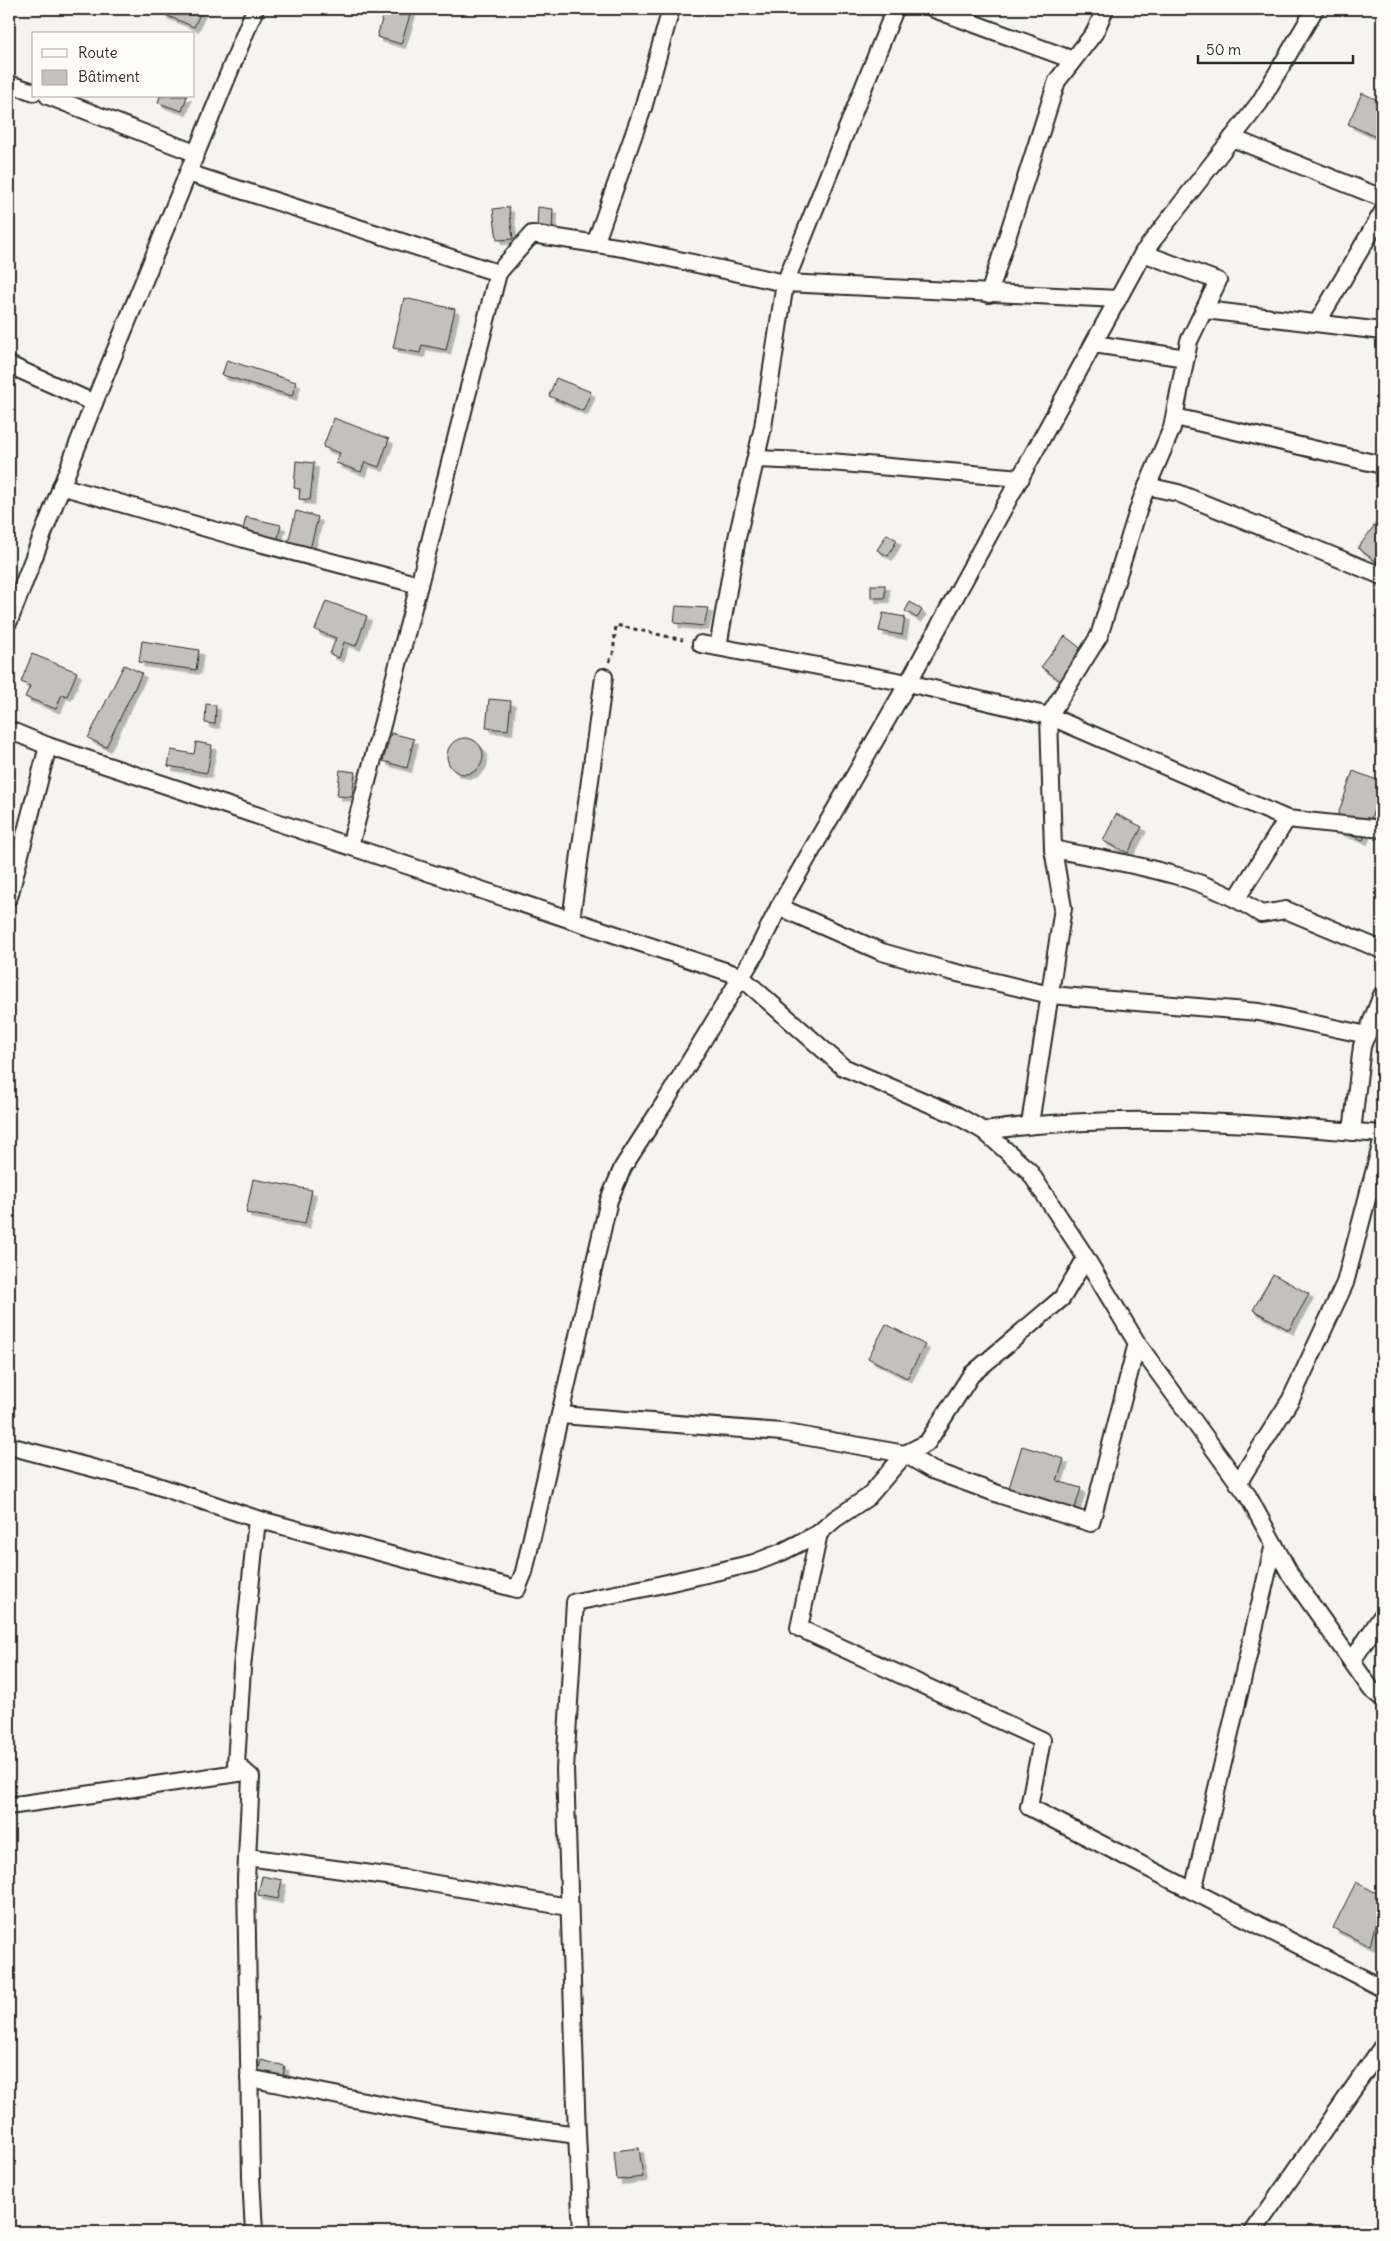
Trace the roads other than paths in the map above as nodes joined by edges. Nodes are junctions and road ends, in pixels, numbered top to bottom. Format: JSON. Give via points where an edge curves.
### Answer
{"nodes":[{"id":1,"x":254,"y":9,"type":"edge"},
{"id":2,"x":671,"y":9,"type":"edge"},
{"id":3,"x":895,"y":9,"type":"edge"},
{"id":4,"x":934,"y":9,"type":"edge"},
{"id":5,"x":1105,"y":9,"type":"edge"},
{"id":6,"x":1315,"y":9,"type":"edge"},
{"id":7,"x":1073,"y":60,"type":"junction"},
{"id":8,"x":9,"y":84,"type":"edge"},
{"id":9,"x":32,"y":91,"type":"edge"},
{"id":10,"x":53,"y":98,"type":"edge"},
{"id":11,"x":1232,"y":138,"type":"junction"},
{"id":12,"x":195,"y":154,"type":"junction"},
{"id":13,"x":188,"y":173,"type":"junction"},
{"id":14,"x":1382,"y":198,"type":"edge"},
{"id":15,"x":1382,"y":213,"type":"edge"},
{"id":16,"x":595,"y":244,"type":"junction"},
{"id":17,"x":1143,"y":253,"type":"junction"},
{"id":18,"x":498,"y":273,"type":"junction"},
{"id":19,"x":785,"y":283,"type":"junction"},
{"id":20,"x":989,"y":294,"type":"junction"},
{"id":21,"x":1118,"y":299,"type":"junction"},
{"id":22,"x":1205,"y":310,"type":"junction"},
{"id":23,"x":1317,"y":323,"type":"junction"},
{"id":24,"x":1382,"y":331,"type":"edge"},
{"id":25,"x":1094,"y":344,"type":"junction"},
{"id":26,"x":1186,"y":358,"type":"junction"},
{"id":27,"x":9,"y":365,"type":"edge"},
{"id":28,"x":94,"y":403,"type":"junction"},
{"id":29,"x":1175,"y":417,"type":"junction"},
{"id":30,"x":756,"y":459,"type":"junction"},
{"id":31,"x":1382,"y":465,"type":"edge"},
{"id":32,"x":1021,"y":478,"type":"junction"},
{"id":33,"x":61,"y":486,"type":"junction"},
{"id":34,"x":1147,"y":486,"type":"junction"},
{"id":35,"x":1382,"y":576,"type":"edge"},
{"id":36,"x":420,"y":585,"type":"junction"},
{"id":37,"x":9,"y":621,"type":"edge"},
{"id":38,"x":701,"y":644,"type":"road end"},
{"id":39,"x":718,"y":648,"type":"junction"},
{"id":40,"x":604,"y":676,"type":"road end"},
{"id":41,"x":908,"y":683,"type":"junction"},
{"id":42,"x":1050,"y":716,"type":"junction"},
{"id":43,"x":9,"y":730,"type":"edge"},
{"id":44,"x":48,"y":746,"type":"junction"},
{"id":45,"x":1287,"y":819,"type":"junction"},
{"id":46,"x":1382,"y":829,"type":"edge"},
{"id":47,"x":350,"y":846,"type":"junction"},
{"id":48,"x":1053,"y":848,"type":"junction"},
{"id":49,"x":9,"y":897,"type":"edge"},
{"id":50,"x":1237,"y":898,"type":"junction"},
{"id":51,"x":779,"y":907,"type":"junction"},
{"id":52,"x":572,"y":920,"type":"junction"},
{"id":53,"x":1382,"y":950,"type":"edge"},
{"id":54,"x":740,"y":976,"type":"junction"},
{"id":55,"x":1050,"y":995,"type":"junction"},
{"id":56,"x":1382,"y":995,"type":"edge"},
{"id":57,"x":1367,"y":1034,"type":"junction"},
{"id":58,"x":1030,"y":1124,"type":"junction"},
{"id":59,"x":984,"y":1131,"type":"junction"},
{"id":60,"x":1352,"y":1132,"type":"junction"},
{"id":61,"x":1382,"y":1134,"type":"edge"},
{"id":62,"x":1382,"y":1142,"type":"edge"},
{"id":63,"x":1086,"y":1258,"type":"junction"},
{"id":64,"x":1137,"y":1343,"type":"junction"},
{"id":65,"x":561,"y":1415,"type":"junction"},
{"id":66,"x":9,"y":1446,"type":"edge"},
{"id":67,"x":905,"y":1454,"type":"junction"},
{"id":68,"x":1238,"y":1483,"type":"junction"},
{"id":69,"x":257,"y":1519,"type":"junction"},
{"id":70,"x":819,"y":1533,"type":"junction"},
{"id":71,"x":1274,"y":1544,"type":"junction"},
{"id":72,"x":1382,"y":1616,"type":"edge"},
{"id":73,"x":1352,"y":1661,"type":"junction"},
{"id":74,"x":1382,"y":1698,"type":"edge"},
{"id":75,"x":245,"y":1772,"type":"junction"},
{"id":76,"x":9,"y":1806,"type":"edge"},
{"id":77,"x":247,"y":1857,"type":"junction"},
{"id":78,"x":1193,"y":1891,"type":"junction"},
{"id":79,"x":568,"y":1907,"type":"junction"},
{"id":80,"x":1382,"y":1988,"type":"edge"},
{"id":81,"x":1382,"y":2047,"type":"edge"},
{"id":82,"x":249,"y":2078,"type":"junction"},
{"id":83,"x":577,"y":2135,"type":"junction"},
{"id":84,"x":254,"y":2232,"type":"edge"},
{"id":85,"x":582,"y":2232,"type":"edge"},
{"id":86,"x":1253,"y":2232,"type":"edge"}],
"edges":[{"from":1,"to":12,"type":"street"},
{"from":2,"to":16,"type":"street","via":[[643,108]]},
{"from":3,"to":19,"type":"street"},
{"from":4,"to":7,"type":"street"},
{"from":5,"to":7,"type":"street","via":[[1095,32]]},
{"from":6,"to":11,"type":"street","via":[[1260,102]]},
{"from":7,"to":20,"type":"street","via":[[1057,81]]},
{"from":8,"to":9,"type":"street"},
{"from":10,"to":12,"type":"street"},
{"from":11,"to":14,"type":"street"},
{"from":11,"to":17,"type":"street"},
{"from":12,"to":13,"type":"street"},
{"from":13,"to":18,"type":"street"},
{"from":13,"to":28,"type":"street"},
{"from":15,"to":23,"type":"street"},
{"from":16,"to":18,"type":"street","via":[[532,234]]},
{"from":16,"to":19,"type":"street"},
{"from":17,"to":21,"type":"street"},
{"from":17,"to":22,"type":"street","via":[[1218,281]]},
{"from":18,"to":36,"type":"street"},
{"from":19,"to":20,"type":"street"},
{"from":19,"to":30,"type":"street"},
{"from":20,"to":21,"type":"street"},
{"from":21,"to":25,"type":"street"},
{"from":22,"to":23,"type":"street"},
{"from":22,"to":26,"type":"street","via":[[1189,341]]},
{"from":23,"to":24,"type":"street"},
{"from":25,"to":26,"type":"street"},
{"from":25,"to":32,"type":"street"},
{"from":26,"to":29,"type":"street"},
{"from":27,"to":28,"type":"street"},
{"from":28,"to":33,"type":"street"},
{"from":29,"to":31,"type":"street"},
{"from":29,"to":34,"type":"street"},
{"from":30,"to":32,"type":"street"},
{"from":30,"to":39,"type":"street","via":[[737,538]]},
{"from":32,"to":41,"type":"street"},
{"from":33,"to":36,"type":"street","via":[[244,540]]},
{"from":33,"to":37,"type":"street"},
{"from":34,"to":35,"type":"street","via":[[1178,493]]},
{"from":34,"to":42,"type":"street","via":[[1099,636]]},
{"from":36,"to":47,"type":"street"},
{"from":38,"to":39,"type":"street"},
{"from":39,"to":41,"type":"street"},
{"from":40,"to":52,"type":"street"},
{"from":41,"to":42,"type":"street"},
{"from":41,"to":51,"type":"street"},
{"from":42,"to":45,"type":"street"},
{"from":42,"to":48,"type":"street"},
{"from":43,"to":44,"type":"street"},
{"from":44,"to":47,"type":"street"},
{"from":44,"to":49,"type":"street"},
{"from":45,"to":46,"type":"street"},
{"from":45,"to":50,"type":"street"},
{"from":47,"to":52,"type":"street"},
{"from":48,"to":50,"type":"street","via":[[1182,876]]},
{"from":48,"to":55,"type":"street","via":[[1063,908]]},
{"from":50,"to":53,"type":"street","via":[[1261,914],[1286,910]]},
{"from":51,"to":54,"type":"street"},
{"from":51,"to":55,"type":"street","via":[[882,952]]},
{"from":52,"to":54,"type":"street"},
{"from":54,"to":59,"type":"street","via":[[843,1067],[956,1115]]},
{"from":54,"to":65,"type":"street","via":[[667,1100],[623,1167],[609,1200]]},
{"from":55,"to":57,"type":"street","via":[[1259,1012]]},
{"from":55,"to":58,"type":"street"},
{"from":56,"to":57,"type":"street"},
{"from":57,"to":60,"type":"street","via":[[1362,1046]]},
{"from":58,"to":59,"type":"street"},
{"from":58,"to":60,"type":"street","via":[[1200,1122]]},
{"from":59,"to":63,"type":"street","via":[[1029,1171]]},
{"from":60,"to":61,"type":"street"},
{"from":62,"to":68,"type":"street","via":[[1345,1283],[1292,1399]]},
{"from":63,"to":64,"type":"street"},
{"from":63,"to":67,"type":"street","via":[[1062,1298],[971,1375],[927,1443]]},
{"from":64,"to":67,"type":"street","via":[[1091,1523],[932,1470]]},
{"from":64,"to":68,"type":"street"},
{"from":65,"to":67,"type":"street","via":[[781,1432]]},
{"from":65,"to":69,"type":"street","via":[[524,1572],[517,1589]]},
{"from":66,"to":69,"type":"street","via":[[146,1482]]},
{"from":67,"to":70,"type":"street","via":[[868,1497]]},
{"from":68,"to":71,"type":"street"},
{"from":69,"to":75,"type":"street","via":[[236,1764]]},
{"from":70,"to":78,"type":"street","via":[[799,1628],[1042,1740],[1029,1807]]},
{"from":70,"to":79,"type":"street","via":[[754,1563],[575,1602],[565,1769]]},
{"from":71,"to":73,"type":"street","via":[[1290,1574]]},
{"from":71,"to":78,"type":"street"},
{"from":72,"to":73,"type":"street"},
{"from":73,"to":74,"type":"street"},
{"from":75,"to":76,"type":"street"},
{"from":75,"to":77,"type":"street","via":[[252,1777]]},
{"from":77,"to":79,"type":"street","via":[[408,1879]]},
{"from":77,"to":82,"type":"street"},
{"from":78,"to":80,"type":"street"},
{"from":79,"to":83,"type":"street"},
{"from":81,"to":86,"type":"street"},
{"from":82,"to":83,"type":"street","via":[[440,2116]]},
{"from":82,"to":84,"type":"street"},
{"from":83,"to":85,"type":"street"}]}
